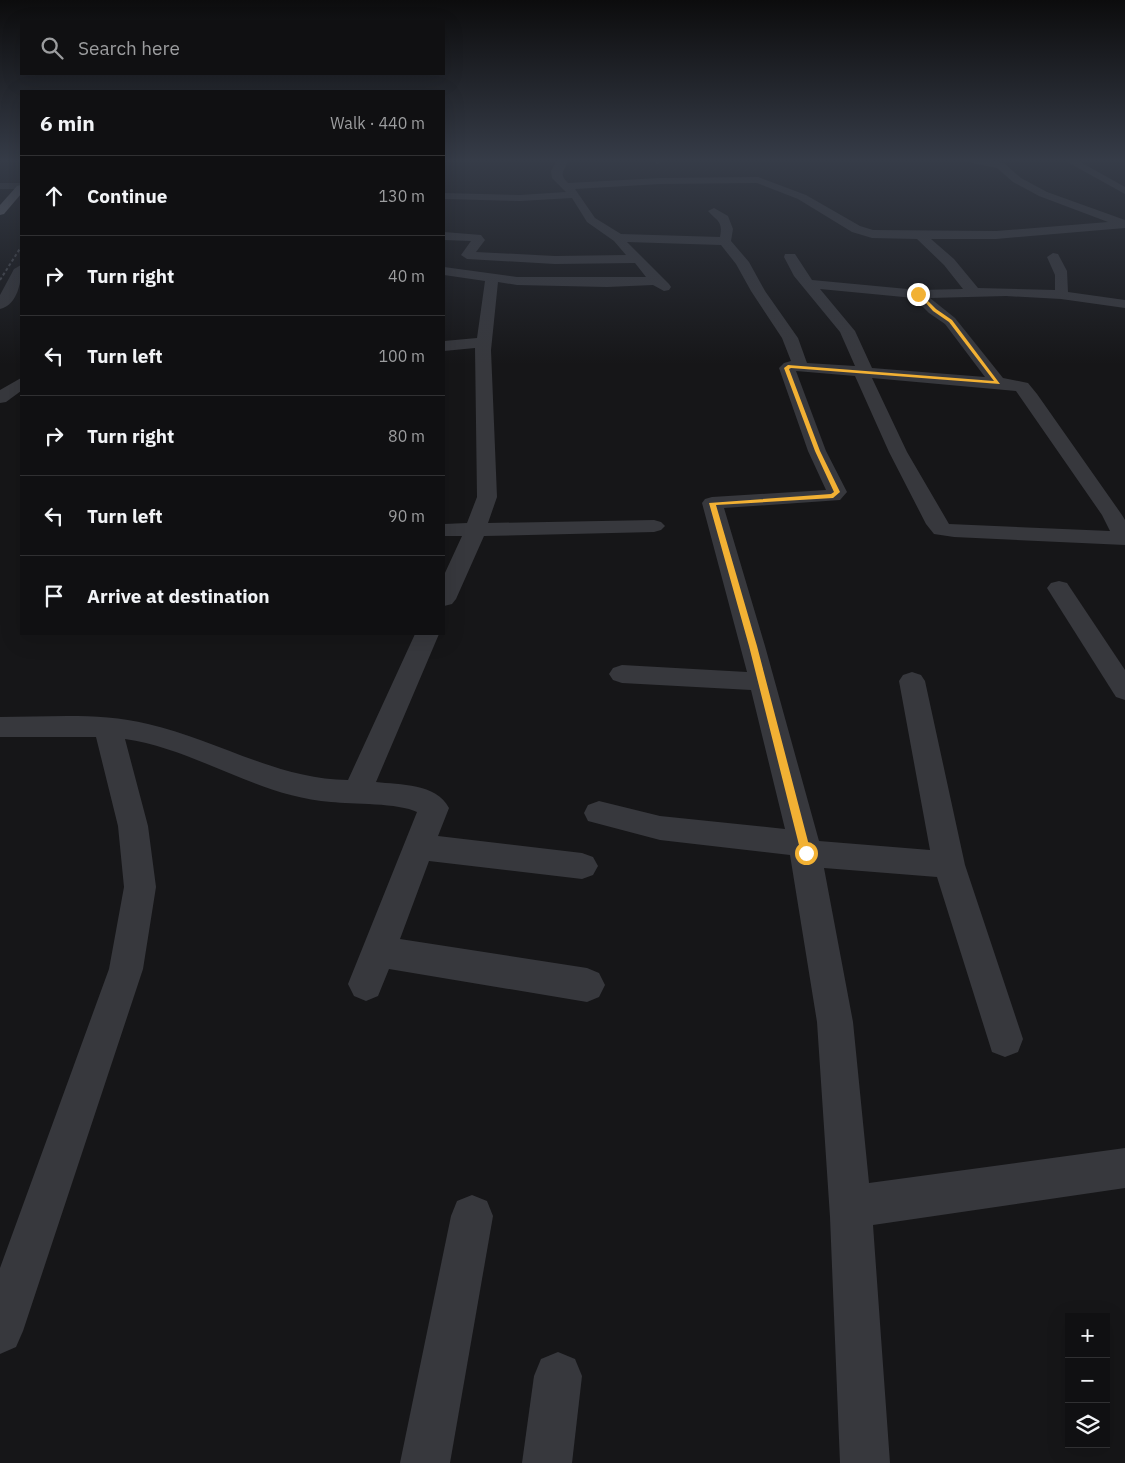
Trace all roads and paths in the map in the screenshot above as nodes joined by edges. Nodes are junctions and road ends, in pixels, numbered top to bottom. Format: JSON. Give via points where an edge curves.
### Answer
{"nodes":[{"id":1,"x":466,"y":227,"type":"edge"},
{"id":2,"x":602,"y":227,"type":"edge"},
{"id":3,"x":727,"y":227,"type":"edge"},
{"id":4,"x":853,"y":227,"type":"edge"},
{"id":5,"x":1080,"y":227,"type":"edge"},
{"id":6,"x":1111,"y":227,"type":"edge"},
{"id":7,"x":450,"y":236,"type":"edge"},
{"id":8,"x":920,"y":236,"type":"junction"},
{"id":9,"x":618,"y":238,"type":"junction"},
{"id":10,"x":1125,"y":238,"type":"edge"},
{"id":11,"x":725,"y":241,"type":"junction"},
{"id":12,"x":467,"y":254,"type":"junction"},
{"id":13,"x":790,"y":257,"type":"dead end"},
{"id":14,"x":1053,"y":257,"type":"dead end"},
{"id":15,"x":639,"y":258,"type":"junction"},
{"id":16,"x":20,"y":272,"type":"edge"},
{"id":17,"x":448,"y":272,"type":"edge"},
{"id":18,"x":492,"y":277,"type":"junction"},
{"id":19,"x":809,"y":284,"type":"junction"},
{"id":20,"x":974,"y":293,"type":"junction"},
{"id":21,"x":918,"y":294,"type":"junction"},
{"id":22,"x":1061,"y":295,"type":"junction"},
{"id":23,"x":0,"y":305,"type":"edge"},
{"id":24,"x":1121,"y":310,"type":"edge"},
{"id":25,"x":484,"y":342,"type":"junction"},
{"id":26,"x":445,"y":346,"type":"edge"},
{"id":27,"x":801,"y":367,"type":"junction"},
{"id":28,"x":864,"y":373,"type":"junction"},
{"id":29,"x":998,"y":383,"type":"junction"},
{"id":30,"x":20,"y":384,"type":"edge"},
{"id":31,"x":0,"y":398,"type":"edge"},
{"id":32,"x":654,"y":526,"type":"dead end"},
{"id":33,"x":445,"y":530,"type":"edge"},
{"id":34,"x":475,"y":530,"type":"junction"},
{"id":35,"x":1125,"y":538,"type":"edge"},
{"id":36,"x":1058,"y":588,"type":"dead end"},
{"id":37,"x":445,"y":597,"type":"edge"},
{"id":38,"x":428,"y":635,"type":"edge"},
{"id":39,"x":622,"y":674,"type":"dead end"},
{"id":40,"x":912,"y":680,"type":"dead end"},
{"id":41,"x":762,"y":682,"type":"junction"},
{"id":42,"x":1125,"y":691,"type":"edge"},
{"id":43,"x":0,"y":727,"type":"edge"},
{"id":44,"x":108,"y":729,"type":"junction"},
{"id":45,"x":357,"y":791,"type":"junction"},
{"id":46,"x":599,"y":813,"type":"dead end"},
{"id":47,"x":418,"y":847,"type":"junction"},
{"id":48,"x":805,"y":848,"type":"junction"},
{"id":49,"x":949,"y":865,"type":"junction"},
{"id":50,"x":582,"y":866,"type":"dead end"},
{"id":51,"x":378,"y":951,"type":"junction"},
{"id":52,"x":366,"y":984,"type":"dead end"},
{"id":53,"x":587,"y":985,"type":"dead end"},
{"id":54,"x":1005,"y":1040,"type":"dead end"},
{"id":55,"x":1125,"y":1168,"type":"edge"},
{"id":56,"x":850,"y":1207,"type":"junction"},
{"id":57,"x":472,"y":1216,"type":"dead end"},
{"id":58,"x":0,"y":1331,"type":"edge"},
{"id":59,"x":558,"y":1376,"type":"dead end"},
{"id":60,"x":425,"y":1463,"type":"edge"},
{"id":61,"x":547,"y":1463,"type":"edge"},
{"id":62,"x":865,"y":1463,"type":"edge"}],
"edges":[{"from":1,"to":7,"type":"street"},
{"from":2,"to":9,"type":"street"},
{"from":3,"to":11,"type":"street"},
{"from":4,"to":8,"type":"street","via":[[872,234]]},
{"from":5,"to":8,"type":"street"},
{"from":6,"to":10,"type":"street"},
{"from":7,"to":12,"type":"street","via":[[479,240]]},
{"from":8,"to":20,"type":"street","via":[[949,262]]},
{"from":9,"to":11,"type":"street"},
{"from":9,"to":15,"type":"street"},
{"from":11,"to":27,"type":"street","via":[[790,338]]},
{"from":12,"to":15,"type":"street","via":[[555,260]]},
{"from":12,"to":17,"type":"street"},
{"from":13,"to":19,"type":"street"},
{"from":14,"to":22,"type":"street","via":[[1062,269]]},
{"from":15,"to":18,"type":"street","via":[[660,284]]},
{"from":16,"to":23,"type":"street"},
{"from":17,"to":18,"type":"street"},
{"from":18,"to":25,"type":"street"},
{"from":19,"to":21,"type":"street"},
{"from":19,"to":28,"type":"street","via":[[847,331]]},
{"from":20,"to":21,"type":"street"},
{"from":20,"to":22,"type":"street"},
{"from":21,"to":29,"type":"street","via":[[950,321]]},
{"from":22,"to":24,"type":"street","via":[[1104,300]]},
{"from":25,"to":26,"type":"street"},
{"from":25,"to":34,"type":"street","via":[[487,497]]},
{"from":27,"to":28,"type":"street"},
{"from":27,"to":41,"type":"street","via":[[787,368],[817,451],[837,492],[833,496],[712,503]]},
{"from":28,"to":29,"type":"street"},
{"from":28,"to":35,"type":"street","via":[[898,452],[942,529]]},
{"from":29,"to":35,"type":"street","via":[[1022,387]]},
{"from":30,"to":31,"type":"street"},
{"from":32,"to":34,"type":"street"},
{"from":33,"to":34,"type":"street"},
{"from":34,"to":37,"type":"street"},
{"from":36,"to":42,"type":"street"},
{"from":38,"to":45,"type":"street"},
{"from":39,"to":41,"type":"street"},
{"from":40,"to":49,"type":"street"},
{"from":41,"to":48,"type":"street"},
{"from":43,"to":44,"type":"street"},
{"from":44,"to":45,"type":"street","via":[[147,734],[295,786]]},
{"from":44,"to":58,"type":"street","via":[[133,826],[140,887],[126,969]]},
{"from":45,"to":47,"type":"street","via":[[422,800],[434,808]]},
{"from":46,"to":48,"type":"street","via":[[660,828]]},
{"from":47,"to":50,"type":"street"},
{"from":47,"to":51,"type":"street"},
{"from":48,"to":49,"type":"street"},
{"from":48,"to":56,"type":"street","via":[[835,1022]]},
{"from":49,"to":54,"type":"street"},
{"from":51,"to":52,"type":"street"},
{"from":51,"to":53,"type":"street"},
{"from":55,"to":56,"type":"street"},
{"from":56,"to":62,"type":"street"},
{"from":57,"to":60,"type":"street"},
{"from":59,"to":61,"type":"street"}]}
